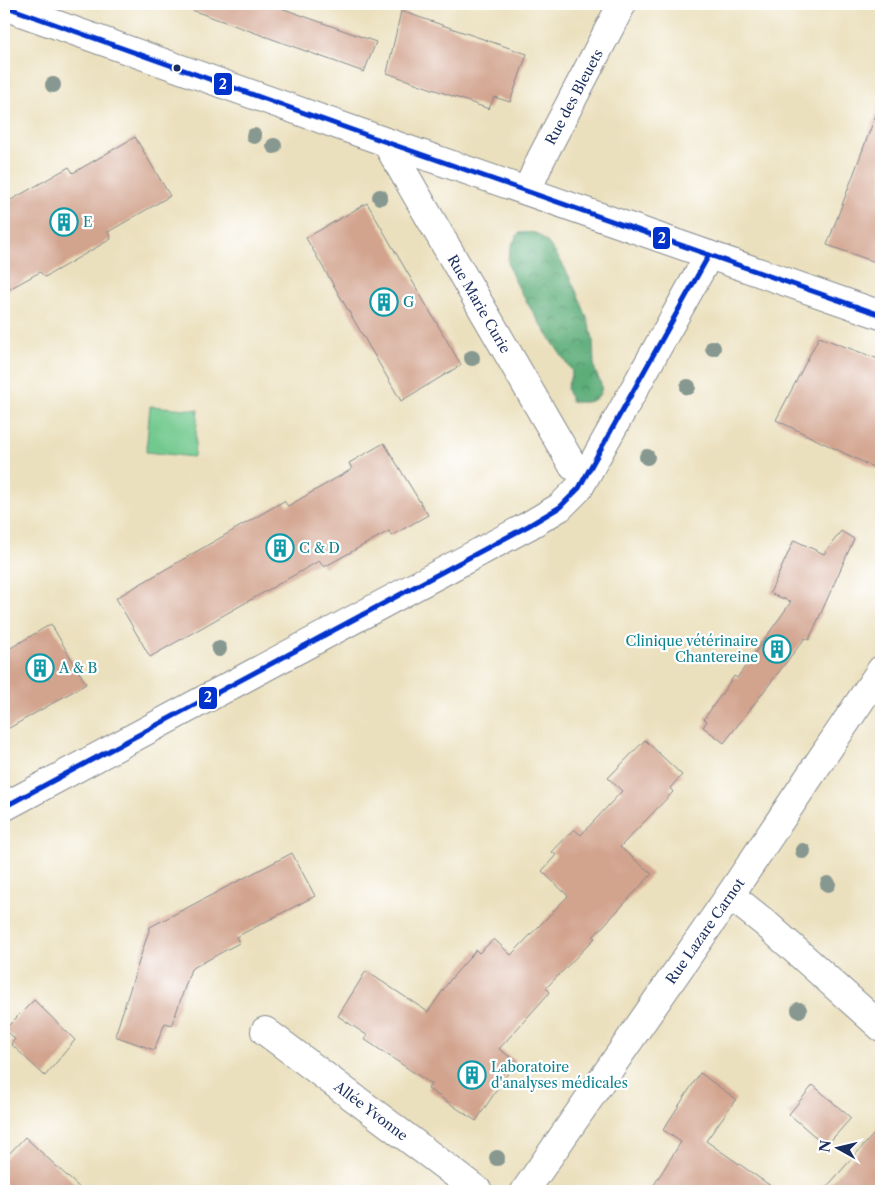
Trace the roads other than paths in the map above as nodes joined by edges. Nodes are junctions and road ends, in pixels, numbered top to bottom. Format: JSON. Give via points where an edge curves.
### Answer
{"nodes":[{"id":1,"x":622,"y":4,"type":"edge"},
{"id":2,"x":4,"y":6,"type":"edge"},
{"id":3,"x":386,"y":142,"type":"junction"},
{"id":4,"x":527,"y":191,"type":"junction"},
{"id":5,"x":709,"y":256,"type":"junction"},
{"id":6,"x":881,"y":315,"type":"edge"},
{"id":7,"x":573,"y":466,"type":"dead end"},
{"id":8,"x":881,"y":670,"type":"edge"},
{"id":9,"x":873,"y":702,"type":"edge"},
{"id":10,"x":4,"y":806,"type":"edge"},
{"id":11,"x":730,"y":895,"type":"junction"},
{"id":12,"x":881,"y":1027,"type":"edge"},
{"id":13,"x":265,"y":1031,"type":"dead end"},
{"id":14,"x":478,"y":1191,"type":"edge"},
{"id":15,"x":525,"y":1191,"type":"edge"}],
"edges":[{"from":1,"to":4,"type":"street","name":"Rue des Bleuets"},
{"from":2,"to":3,"type":"street"},
{"from":3,"to":4,"type":"street"},
{"from":3,"to":7,"type":"street","name":"Rue Marie Curie"},
{"from":4,"to":5,"type":"street"},
{"from":5,"to":6,"type":"street"},
{"from":5,"to":10,"type":"street","via":[[580,488],[560,507]]},
{"from":8,"to":9,"type":"street","name":"Rue Lazare Carnot"},
{"from":9,"to":11,"type":"street","name":"Rue Lazare Carnot"},
{"from":11,"to":12,"type":"street"},
{"from":11,"to":15,"type":"street","name":"Rue Lazare Carnot"},
{"from":13,"to":14,"type":"street","name":"Allée Yvonne"}]}
